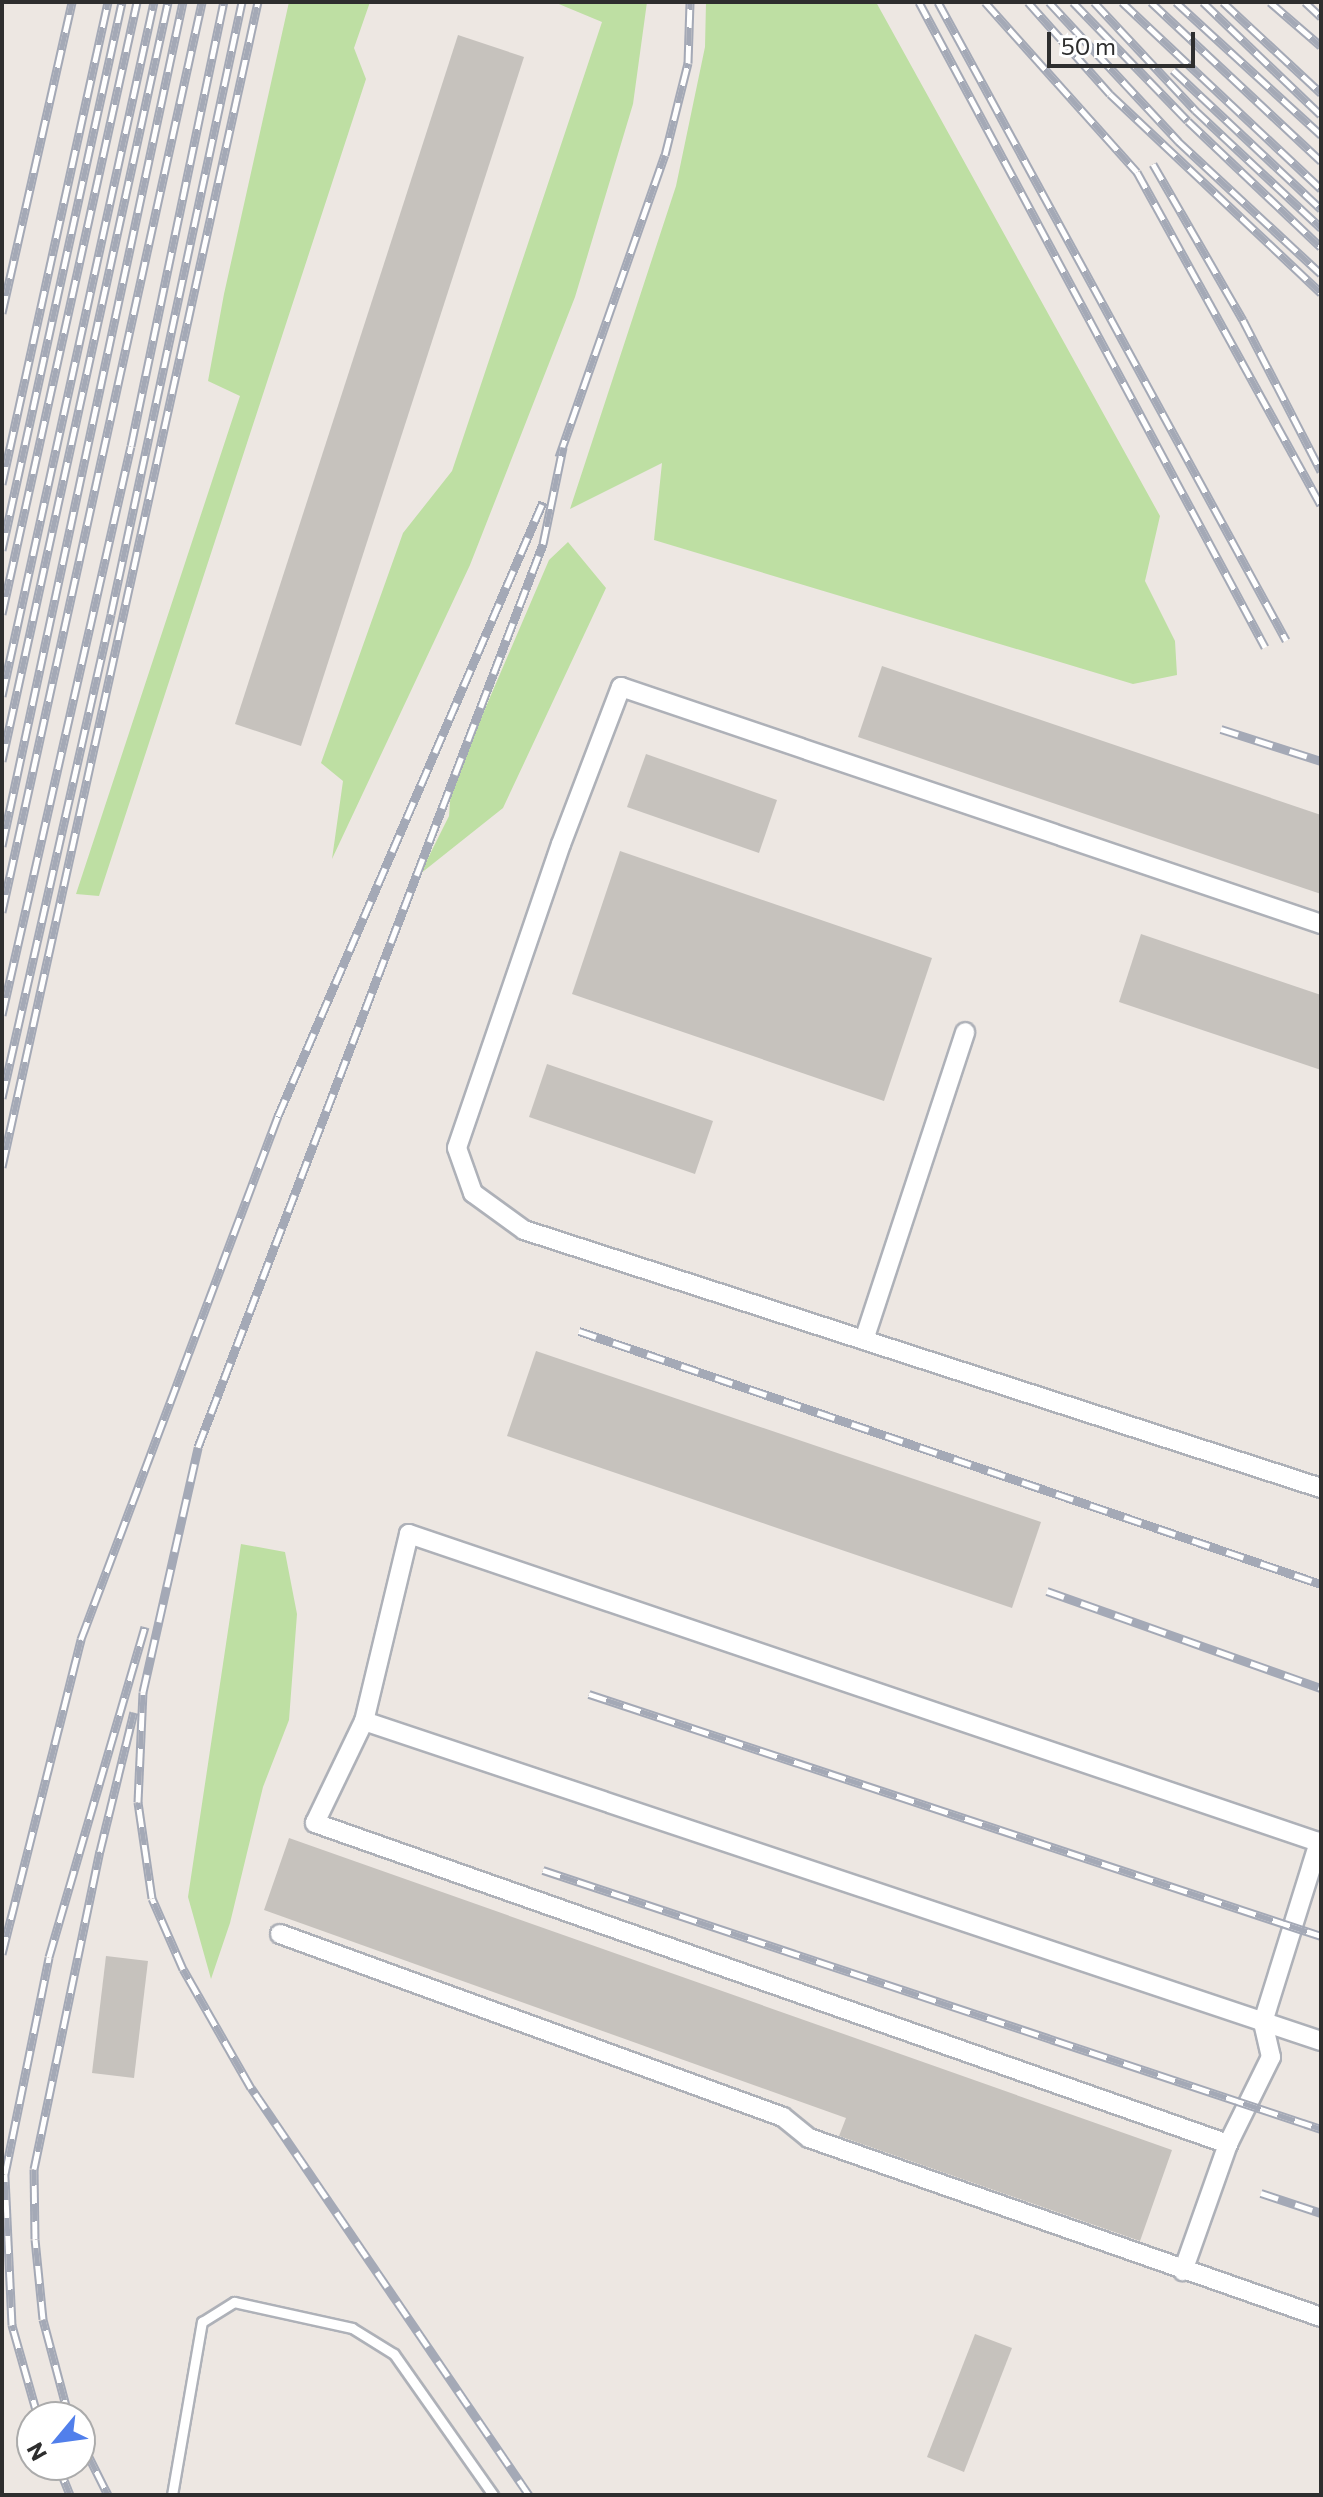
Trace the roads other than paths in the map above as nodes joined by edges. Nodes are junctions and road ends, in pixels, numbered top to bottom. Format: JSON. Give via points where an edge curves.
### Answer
{"nodes":[{"id":1,"x":1321,"y":924,"type":"edge"},
{"id":2,"x":965,"y":1032,"type":"dead end"},
{"id":3,"x":864,"y":1340,"type":"junction"},
{"id":4,"x":1321,"y":1488,"type":"edge"},
{"id":5,"x":364,"y":1721,"type":"junction"},
{"id":6,"x":1320,"y":1842,"type":"edge"},
{"id":7,"x":280,"y":1934,"type":"dead end"},
{"id":8,"x":1263,"y":2022,"type":"junction"},
{"id":9,"x":1321,"y":2041,"type":"edge"},
{"id":10,"x":1228,"y":2144,"type":"junction"},
{"id":11,"x":1183,"y":2271,"type":"junction"},
{"id":12,"x":1321,"y":2317,"type":"edge"},
{"id":13,"x":172,"y":2495,"type":"edge"},
{"id":14,"x":493,"y":2495,"type":"edge"}],
"edges":[{"from":1,"to":3,"type":"street","via":[[621,687],[457,1148],[473,1193],[524,1230]]},
{"from":2,"to":3,"type":"street"},
{"from":3,"to":4,"type":"street"},
{"from":5,"to":6,"type":"street","via":[[409,1534]]},
{"from":5,"to":8,"type":"street"},
{"from":5,"to":10,"type":"street","via":[[315,1823]]},
{"from":6,"to":8,"type":"street"},
{"from":7,"to":11,"type":"street","via":[[783,2117],[809,2138]]},
{"from":8,"to":9,"type":"street"},
{"from":8,"to":10,"type":"street","via":[[1271,2057]]},
{"from":10,"to":11,"type":"street"},
{"from":11,"to":12,"type":"street"},
{"from":13,"to":14,"type":"lane","via":[[202,2322],[234,2302],[352,2328],[394,2354]]}]}
